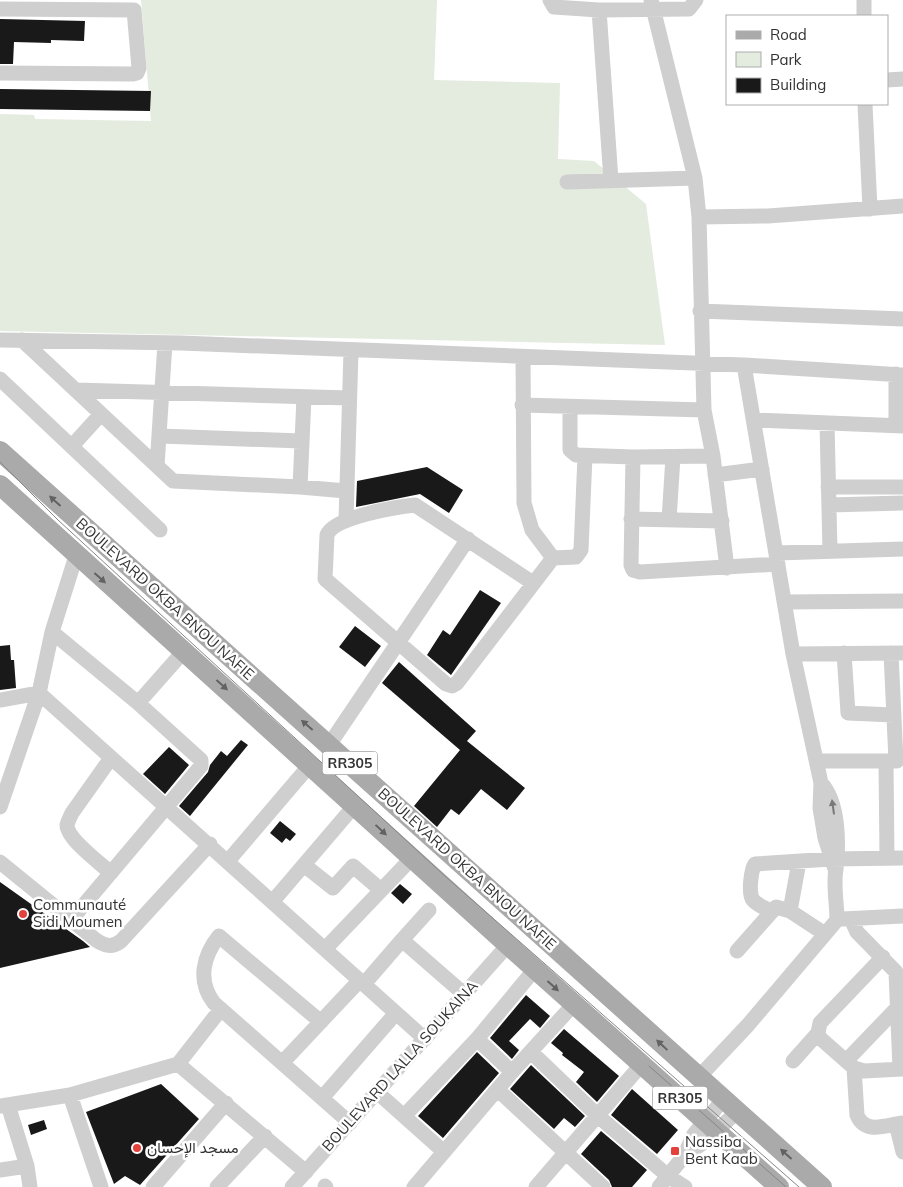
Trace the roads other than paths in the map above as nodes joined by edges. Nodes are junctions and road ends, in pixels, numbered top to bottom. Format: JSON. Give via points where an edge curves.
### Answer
{"nodes":[{"id":1,"x":550,"y":0,"type":"edge"},
{"id":2,"x":696,"y":0,"type":"edge"},
{"id":3,"x":864,"y":0,"type":"edge"},
{"id":4,"x":652,"y":5,"type":"edge"},
{"id":5,"x":0,"y":9,"type":"edge"},
{"id":6,"x":599,"y":10,"type":"junction"},
{"id":7,"x":864,"y":15,"type":"edge"},
{"id":8,"x":0,"y":72,"type":"edge"},
{"id":9,"x":888,"y":80,"type":"edge"},
{"id":10,"x":903,"y":80,"type":"edge"},
{"id":11,"x":865,"y":105,"type":"edge"},
{"id":12,"x":695,"y":178,"type":"junction"},
{"id":13,"x":611,"y":180,"type":"junction"},
{"id":14,"x":567,"y":182,"type":"dead end"},
{"id":15,"x":903,"y":206,"type":"edge"},
{"id":16,"x":870,"y":209,"type":"junction"},
{"id":17,"x":698,"y":218,"type":"junction"},
{"id":18,"x":700,"y":311,"type":"junction"},
{"id":19,"x":903,"y":319,"type":"edge"},
{"id":20,"x":0,"y":340,"type":"edge"},
{"id":21,"x":22,"y":340,"type":"junction"},
{"id":22,"x":165,"y":343,"type":"junction"},
{"id":23,"x":351,"y":351,"type":"junction"},
{"id":24,"x":523,"y":357,"type":"junction"},
{"id":25,"x":701,"y":363,"type":"junction"},
{"id":26,"x":744,"y":365,"type":"junction"},
{"id":27,"x":899,"y":374,"type":"edge"},
{"id":28,"x":0,"y":379,"type":"edge"},
{"id":29,"x":76,"y":390,"type":"junction"},
{"id":30,"x":162,"y":393,"type":"junction"},
{"id":31,"x":304,"y":397,"type":"junction"},
{"id":32,"x":349,"y":398,"type":"junction"},
{"id":33,"x":522,"y":405,"type":"junction"},
{"id":34,"x":570,"y":408,"type":"junction"},
{"id":35,"x":704,"y":410,"type":"junction"},
{"id":36,"x":101,"y":414,"type":"junction"},
{"id":37,"x":754,"y":420,"type":"junction"},
{"id":38,"x":827,"y":423,"type":"junction"},
{"id":39,"x":899,"y":426,"type":"edge"},
{"id":40,"x":160,"y":436,"type":"junction"},
{"id":41,"x":301,"y":441,"type":"junction"},
{"id":42,"x":72,"y":446,"type":"junction"},
{"id":43,"x":0,"y":451,"type":"edge"},
{"id":44,"x":585,"y":456,"type":"junction"},
{"id":45,"x":713,"y":456,"type":"junction"},
{"id":46,"x":673,"y":457,"type":"junction"},
{"id":47,"x":633,"y":458,"type":"junction"},
{"id":48,"x":158,"y":466,"type":"junction"},
{"id":49,"x":762,"y":470,"type":"junction"},
{"id":50,"x":715,"y":475,"type":"junction"},
{"id":51,"x":0,"y":485,"type":"edge"},
{"id":52,"x":300,"y":487,"type":"junction"},
{"id":53,"x":828,"y":487,"type":"junction"},
{"id":54,"x":903,"y":487,"type":"edge"},
{"id":55,"x":346,"y":491,"type":"junction"},
{"id":56,"x":903,"y":503,"type":"edge"},
{"id":57,"x":828,"y":505,"type":"junction"},
{"id":58,"x":631,"y":519,"type":"junction"},
{"id":59,"x":346,"y":520,"type":"junction"},
{"id":60,"x":669,"y":520,"type":"junction"},
{"id":61,"x":722,"y":520,"type":"junction"},
{"id":62,"x":160,"y":530,"type":"dead end"},
{"id":63,"x":468,"y":539,"type":"junction"},
{"id":64,"x":903,"y":549,"type":"edge"},
{"id":65,"x":830,"y":551,"type":"junction"},
{"id":66,"x":76,"y":556,"type":"junction"},
{"id":67,"x":553,"y":558,"type":"junction"},
{"id":68,"x":777,"y":559,"type":"junction"},
{"id":69,"x":727,"y":568,"type":"junction"},
{"id":70,"x":533,"y":583,"type":"junction"},
{"id":71,"x":903,"y":600,"type":"edge"},
{"id":72,"x":785,"y":602,"type":"junction"},
{"id":73,"x":52,"y":632,"type":"junction"},
{"id":74,"x":398,"y":640,"type":"junction"},
{"id":75,"x":184,"y":651,"type":"junction"},
{"id":76,"x":844,"y":653,"type":"junction"},
{"id":77,"x":897,"y":653,"type":"edge"},
{"id":78,"x":793,"y":654,"type":"junction"},
{"id":79,"x":40,"y":693,"type":"junction"},
{"id":80,"x":0,"y":700,"type":"edge"},
{"id":81,"x":138,"y":703,"type":"junction"},
{"id":82,"x":893,"y":715,"type":"junction"},
{"id":83,"x":329,"y":745,"type":"junction"},
{"id":84,"x":112,"y":758,"type":"junction"},
{"id":85,"x":817,"y":761,"type":"junction"},
{"id":86,"x":895,"y":761,"type":"edge"},
{"id":87,"x":310,"y":765,"type":"junction"},
{"id":88,"x":355,"y":805,"type":"junction"},
{"id":89,"x":166,"y":806,"type":"junction"},
{"id":90,"x":0,"y":807,"type":"edge"},
{"id":91,"x":210,"y":844,"type":"junction"},
{"id":92,"x":412,"y":858,"type":"junction"},
{"id":93,"x":887,"y":858,"type":"junction"},
{"id":94,"x":903,"y":858,"type":"edge"},
{"id":95,"x":228,"y":861,"type":"junction"},
{"id":96,"x":0,"y":862,"type":"edge"},
{"id":97,"x":799,"y":862,"type":"junction"},
{"id":98,"x":835,"y":862,"type":"junction"},
{"id":99,"x":304,"y":865,"type":"junction"},
{"id":100,"x":111,"y":873,"type":"junction"},
{"id":101,"x":380,"y":890,"type":"junction"},
{"id":102,"x":273,"y":901,"type":"junction"},
{"id":103,"x":429,"y":910,"type":"dead end"},
{"id":104,"x":771,"y":911,"type":"junction"},
{"id":105,"x":790,"y":911,"type":"junction"},
{"id":106,"x":903,"y":916,"type":"edge"},
{"id":107,"x":844,"y":919,"type":"junction"},
{"id":108,"x":72,"y":920,"type":"junction"},
{"id":109,"x":825,"y":934,"type":"junction"},
{"id":110,"x":402,"y":940,"type":"junction"},
{"id":111,"x":508,"y":946,"type":"junction"},
{"id":112,"x":325,"y":949,"type":"junction"},
{"id":113,"x":737,"y":950,"type":"dead end"},
{"id":114,"x":883,"y":957,"type":"junction"},
{"id":115,"x":534,"y":969,"type":"junction"},
{"id":116,"x":900,"y":972,"type":"edge"},
{"id":117,"x":362,"y":982,"type":"junction"},
{"id":118,"x":464,"y":994,"type":"junction"},
{"id":119,"x":574,"y":1004,"type":"junction"},
{"id":120,"x":897,"y":1008,"type":"junction"},
{"id":121,"x":221,"y":1009,"type":"junction"},
{"id":122,"x":396,"y":1013,"type":"junction"},
{"id":123,"x":321,"y":1022,"type":"junction"},
{"id":124,"x":818,"y":1033,"type":"junction"},
{"id":125,"x":425,"y":1039,"type":"junction"},
{"id":126,"x":477,"y":1039,"type":"junction"},
{"id":127,"x":531,"y":1052,"type":"junction"},
{"id":128,"x":793,"y":1061,"type":"dead end"},
{"id":129,"x":178,"y":1064,"type":"junction"},
{"id":130,"x":282,"y":1064,"type":"junction"},
{"id":131,"x":641,"y":1065,"type":"junction"},
{"id":132,"x":850,"y":1065,"type":"junction"},
{"id":133,"x":902,"y":1069,"type":"edge"},
{"id":134,"x":512,"y":1072,"type":"junction"},
{"id":135,"x":698,"y":1078,"type":"junction"},
{"id":136,"x":498,"y":1090,"type":"junction"},
{"id":137,"x":378,"y":1092,"type":"junction"},
{"id":138,"x":70,"y":1095,"type":"junction"},
{"id":139,"x":322,"y":1098,"type":"junction"},
{"id":140,"x":226,"y":1103,"type":"junction"},
{"id":141,"x":4,"y":1106,"type":"edge"},
{"id":142,"x":730,"y":1106,"type":"junction"},
{"id":143,"x":405,"y":1115,"type":"junction"},
{"id":144,"x":598,"y":1116,"type":"junction"},
{"id":145,"x":350,"y":1123,"type":"junction"},
{"id":146,"x":900,"y":1124,"type":"edge"},
{"id":147,"x":712,"y":1126,"type":"junction"},
{"id":148,"x":265,"y":1136,"type":"junction"},
{"id":149,"x":443,"y":1151,"type":"junction"},
{"id":150,"x":903,"y":1152,"type":"edge"},
{"id":151,"x":565,"y":1153,"type":"junction"},
{"id":152,"x":27,"y":1166,"type":"junction"},
{"id":153,"x":0,"y":1170,"type":"edge"},
{"id":154,"x":306,"y":1172,"type":"junction"},
{"id":155,"x":664,"y":1182,"type":"edge"},
{"id":156,"x":98,"y":1186,"type":"edge"},
{"id":157,"x":30,"y":1187,"type":"edge"},
{"id":158,"x":153,"y":1187,"type":"edge"},
{"id":159,"x":218,"y":1187,"type":"edge"},
{"id":160,"x":292,"y":1187,"type":"edge"},
{"id":161,"x":414,"y":1187,"type":"edge"},
{"id":162,"x":536,"y":1187,"type":"edge"},
{"id":163,"x":604,"y":1187,"type":"edge"},
{"id":164,"x":685,"y":1187,"type":"edge"},
{"id":165,"x":779,"y":1187,"type":"edge"},
{"id":166,"x":822,"y":1187,"type":"edge"}],
"edges":[{"from":1,"to":6,"type":"street","via":[[554,7]]},
{"from":2,"to":4,"type":"street","via":[[689,9]]},
{"from":3,"to":7,"type":"street"},
{"from":4,"to":6,"type":"street"},
{"from":4,"to":12,"type":"street"},
{"from":5,"to":8,"type":"street","via":[[134,10],[139,68],[133,74]]},
{"from":6,"to":13,"type":"street"},
{"from":9,"to":10,"type":"street"},
{"from":11,"to":16,"type":"street"},
{"from":12,"to":13,"type":"street"},
{"from":12,"to":17,"type":"street"},
{"from":13,"to":14,"type":"street"},
{"from":15,"to":16,"type":"street"},
{"from":16,"to":17,"type":"street"},
{"from":17,"to":18,"type":"street"},
{"from":18,"to":19,"type":"street"},
{"from":18,"to":25,"type":"street"},
{"from":20,"to":21,"type":"street"},
{"from":21,"to":22,"type":"street"},
{"from":21,"to":29,"type":"street"},
{"from":22,"to":23,"type":"street"},
{"from":22,"to":30,"type":"street"},
{"from":23,"to":24,"type":"street"},
{"from":23,"to":32,"type":"street"},
{"from":24,"to":25,"type":"street"},
{"from":24,"to":33,"type":"street"},
{"from":25,"to":26,"type":"street"},
{"from":25,"to":35,"type":"street"},
{"from":26,"to":27,"type":"street"},
{"from":26,"to":37,"type":"street"},
{"from":27,"to":39,"type":"street"},
{"from":28,"to":42,"type":"street"},
{"from":29,"to":30,"type":"street"},
{"from":29,"to":36,"type":"street"},
{"from":30,"to":31,"type":"street"},
{"from":30,"to":40,"type":"street"},
{"from":31,"to":32,"type":"street"},
{"from":31,"to":41,"type":"street"},
{"from":32,"to":55,"type":"street"},
{"from":33,"to":34,"type":"street"},
{"from":33,"to":67,"type":"street","via":[[524,503],[532,530]]},
{"from":34,"to":35,"type":"street"},
{"from":34,"to":44,"type":"street","via":[[570,450]]},
{"from":35,"to":45,"type":"street"},
{"from":36,"to":42,"type":"street"},
{"from":36,"to":48,"type":"street"},
{"from":37,"to":38,"type":"street"},
{"from":37,"to":49,"type":"street"},
{"from":38,"to":39,"type":"street"},
{"from":38,"to":53,"type":"street"},
{"from":40,"to":41,"type":"street"},
{"from":40,"to":48,"type":"street"},
{"from":41,"to":52,"type":"street"},
{"from":42,"to":62,"type":"street"},
{"from":83,"to":43,"type":"main road","name":"BOULEVARD OKBA BNOU NAFIE","number":"RR305","one_way":true},
{"from":44,"to":47,"type":"street"},
{"from":44,"to":67,"type":"street","via":[[581,550],[576,557]]},
{"from":45,"to":46,"type":"street"},
{"from":45,"to":50,"type":"street"},
{"from":46,"to":47,"type":"street"},
{"from":46,"to":60,"type":"street"},
{"from":47,"to":58,"type":"street"},
{"from":48,"to":52,"type":"street","via":[[169,478],[177,481]]},
{"from":49,"to":50,"type":"street"},
{"from":49,"to":68,"type":"street"},
{"from":50,"to":61,"type":"street"},
{"from":51,"to":66,"type":"main road","name":"BOULEVARD OKBA BNOU NAFIE","number":"RR305"},
{"from":52,"to":55,"type":"street"},
{"from":53,"to":54,"type":"street"},
{"from":53,"to":57,"type":"street"},
{"from":55,"to":59,"type":"street"},
{"from":56,"to":57,"type":"street"},
{"from":57,"to":65,"type":"street"},
{"from":58,"to":60,"type":"street"},
{"from":58,"to":69,"type":"street","via":[[633,570]]},
{"from":59,"to":63,"type":"street","via":[[415,505]]},
{"from":59,"to":74,"type":"street","via":[[329,530],[327,535],[325,579]]},
{"from":60,"to":61,"type":"street"},
{"from":61,"to":69,"type":"street"},
{"from":63,"to":70,"type":"street"},
{"from":63,"to":74,"type":"street"},
{"from":64,"to":65,"type":"street"},
{"from":65,"to":68,"type":"street"},
{"from":66,"to":73,"type":"street"},
{"from":66,"to":75,"type":"main road","name":"BOULEVARD OKBA BNOU NAFIE","number":"RR305","one_way":true},
{"from":67,"to":70,"type":"street"},
{"from":68,"to":69,"type":"street"},
{"from":68,"to":72,"type":"street"},
{"from":70,"to":74,"type":"street","via":[[452,686]]},
{"from":71,"to":72,"type":"street"},
{"from":72,"to":78,"type":"street"},
{"from":73,"to":79,"type":"street"},
{"from":73,"to":81,"type":"street"},
{"from":74,"to":83,"type":"street"},
{"from":75,"to":81,"type":"street"},
{"from":75,"to":87,"type":"main road","name":"BOULEVARD OKBA BNOU NAFIE","number":"RR305","one_way":true},
{"from":76,"to":77,"type":"street"},
{"from":76,"to":78,"type":"street"},
{"from":76,"to":82,"type":"street","via":[[848,713]]},
{"from":77,"to":82,"type":"street"},
{"from":78,"to":85,"type":"street"},
{"from":79,"to":80,"type":"street"},
{"from":79,"to":84,"type":"street"},
{"from":79,"to":90,"type":"street"},
{"from":81,"to":89,"type":"street","via":[[201,760],[201,766]]},
{"from":82,"to":86,"type":"street"},
{"from":135,"to":83,"type":"main road","name":"BOULEVARD OKBA BNOU NAFIE","number":"RR305","one_way":true},
{"from":84,"to":89,"type":"street"},
{"from":84,"to":100,"type":"street","via":[[67,824],[74,840]]},
{"from":85,"to":86,"type":"street"},
{"from":85,"to":98,"type":"street","via":[[821,783],[830,792],[834,804]]},
{"from":86,"to":93,"type":"street"},
{"from":87,"to":88,"type":"main road","name":"BOULEVARD OKBA BNOU NAFIE","number":"RR305"},
{"from":87,"to":95,"type":"street"},
{"from":88,"to":92,"type":"main road","name":"BOULEVARD OKBA BNOU NAFIE","number":"RR305","one_way":true},
{"from":88,"to":99,"type":"street"},
{"from":89,"to":91,"type":"street"},
{"from":89,"to":100,"type":"street"},
{"from":91,"to":95,"type":"street"},
{"from":91,"to":108,"type":"street","via":[[116,944],[102,944]]},
{"from":92,"to":101,"type":"street"},
{"from":92,"to":111,"type":"main road","name":"BOULEVARD OKBA BNOU NAFIE","number":"RR305"},
{"from":93,"to":94,"type":"street"},
{"from":93,"to":98,"type":"street"},
{"from":95,"to":102,"type":"street"},
{"from":96,"to":108,"type":"street"},
{"from":97,"to":98,"type":"street"},
{"from":97,"to":104,"type":"street","via":[[755,864],[752,869],[751,897]]},
{"from":97,"to":105,"type":"street"},
{"from":98,"to":107,"type":"street"},
{"from":99,"to":101,"type":"street","via":[[333,888],[352,866]]},
{"from":99,"to":102,"type":"street"},
{"from":100,"to":108,"type":"street"},
{"from":101,"to":112,"type":"street"},
{"from":102,"to":112,"type":"street"},
{"from":103,"to":110,"type":"street"},
{"from":104,"to":105,"type":"street","via":[[780,906]]},
{"from":104,"to":113,"type":"street"},
{"from":105,"to":109,"type":"street"},
{"from":106,"to":107,"type":"street"},
{"from":107,"to":109,"type":"street"},
{"from":107,"to":114,"type":"street"},
{"from":109,"to":135,"type":"street"},
{"from":110,"to":117,"type":"street"},
{"from":110,"to":118,"type":"street"},
{"from":111,"to":115,"type":"main road","name":"BOULEVARD OKBA BNOU NAFIE","number":"RR305"},
{"from":111,"to":118,"type":"street","name":"BOULEVARD LALLA SOUKAINA"},
{"from":112,"to":117,"type":"street"},
{"from":114,"to":116,"type":"street"},
{"from":114,"to":124,"type":"street","via":[[820,1023]]},
{"from":115,"to":119,"type":"main road","name":"BOULEVARD OKBA BNOU NAFIE","number":"RR305","one_way":true},
{"from":115,"to":126,"type":"street"},
{"from":116,"to":120,"type":"street"},
{"from":117,"to":122,"type":"street"},
{"from":117,"to":123,"type":"street"},
{"from":118,"to":125,"type":"street","name":"BOULEVARD LALLA SOUKAINA"},
{"from":119,"to":127,"type":"street"},
{"from":119,"to":131,"type":"main road","name":"BOULEVARD OKBA BNOU NAFIE","number":"RR305"},
{"from":120,"to":132,"type":"street"},
{"from":120,"to":133,"type":"street"},
{"from":121,"to":123,"type":"street","via":[[207,992],[205,969],[207,951],[219,936]]},
{"from":121,"to":129,"type":"street"},
{"from":121,"to":130,"type":"street"},
{"from":122,"to":125,"type":"street"},
{"from":122,"to":139,"type":"street"},
{"from":123,"to":130,"type":"street"},
{"from":124,"to":128,"type":"street"},
{"from":124,"to":132,"type":"street"},
{"from":125,"to":137,"type":"street","name":"BOULEVARD LALLA SOUKAINA"},
{"from":126,"to":134,"type":"street"},
{"from":126,"to":143,"type":"street"},
{"from":127,"to":134,"type":"street"},
{"from":127,"to":144,"type":"street"},
{"from":129,"to":138,"type":"street"},
{"from":129,"to":140,"type":"street"},
{"from":130,"to":139,"type":"street"},
{"from":131,"to":144,"type":"street"},
{"from":131,"to":147,"type":"main road","name":"BOULEVARD OKBA BNOU NAFIE","number":"RR305"},
{"from":132,"to":133,"type":"street","via":[[864,1071]]},
{"from":132,"to":146,"type":"street","via":[[856,1115],[860,1122],[868,1128]]},
{"from":134,"to":136,"type":"street"},
{"from":135,"to":142,"type":"main road","name":"BOULEVARD OKBA BNOU NAFIE","number":"RR305"},
{"from":136,"to":149,"type":"street"},
{"from":136,"to":151,"type":"street"},
{"from":137,"to":143,"type":"street"},
{"from":137,"to":145,"type":"street","name":"BOULEVARD LALLA SOUKAINA"},
{"from":138,"to":141,"type":"street"},
{"from":138,"to":156,"type":"street"},
{"from":139,"to":145,"type":"street"},
{"from":140,"to":148,"type":"street"},
{"from":140,"to":158,"type":"street"},
{"from":141,"to":152,"type":"street"},
{"from":142,"to":147,"type":"street"},
{"from":166,"to":142,"type":"main road","name":"BOULEVARD OKBA BNOU NAFIE","number":"RR305","one_way":true},
{"from":143,"to":149,"type":"street"},
{"from":144,"to":151,"type":"street"},
{"from":144,"to":155,"type":"street"},
{"from":145,"to":154,"type":"street","name":"BOULEVARD LALLA SOUKAINA"},
{"from":146,"to":150,"type":"street"},
{"from":147,"to":155,"type":"street"},
{"from":147,"to":165,"type":"main road","name":"BOULEVARD OKBA BNOU NAFIE","number":"RR305"},
{"from":148,"to":154,"type":"street"},
{"from":148,"to":159,"type":"street"},
{"from":149,"to":161,"type":"street"},
{"from":151,"to":162,"type":"street"},
{"from":151,"to":163,"type":"street"},
{"from":152,"to":153,"type":"street"},
{"from":152,"to":157,"type":"street"},
{"from":154,"to":160,"type":"street","name":"BOULEVARD LALLA SOUKAINA"},
{"from":155,"to":164,"type":"street"}]}
